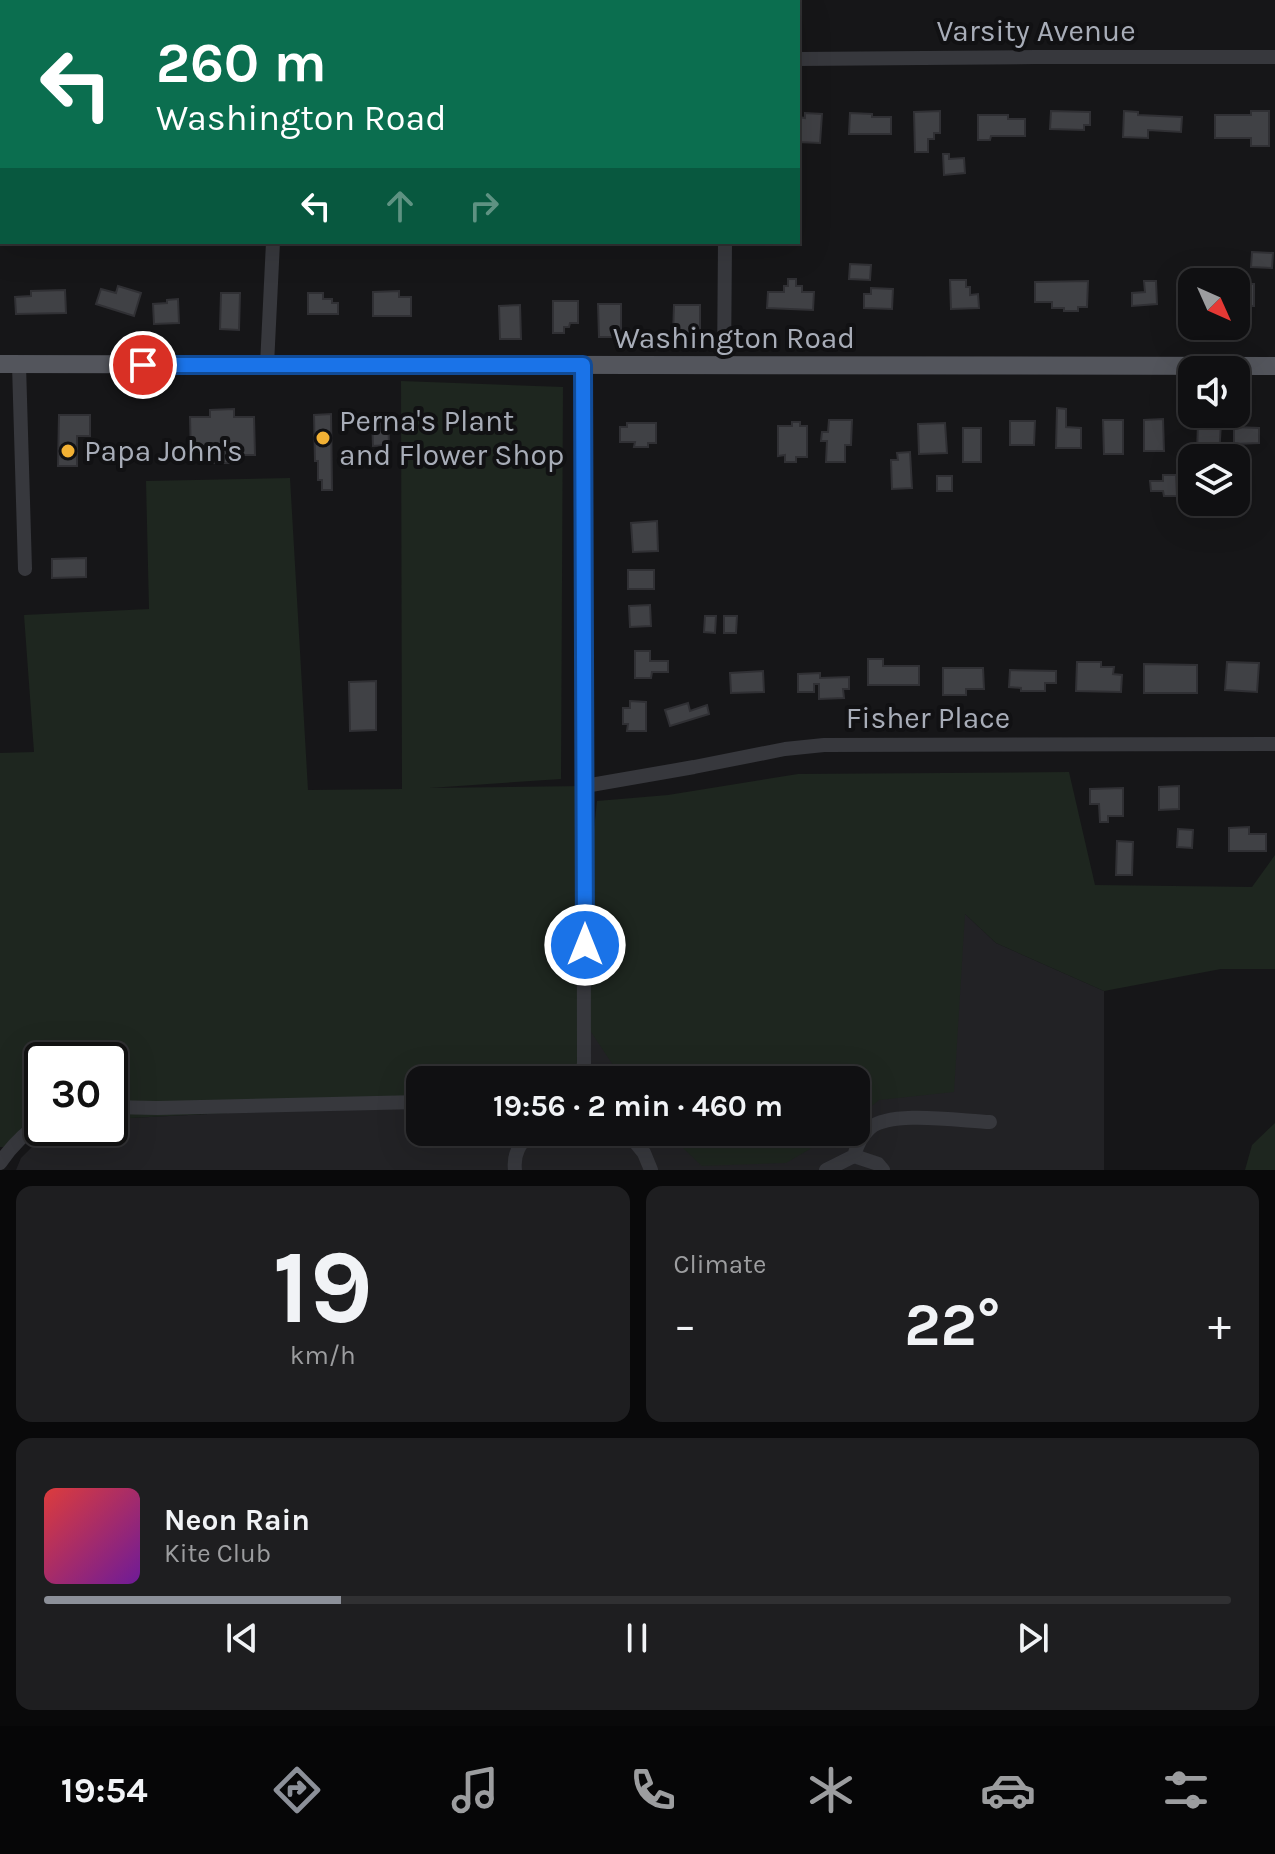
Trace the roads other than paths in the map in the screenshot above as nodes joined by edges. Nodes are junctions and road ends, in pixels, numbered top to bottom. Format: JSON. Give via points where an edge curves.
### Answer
{"nodes":[{"id":1,"x":1275,"y":57,"type":"edge"},
{"id":2,"x":800,"y":59,"type":"edge"},
{"id":3,"x":273,"y":244,"type":"edge"},
{"id":4,"x":725,"y":244,"type":"edge"},
{"id":5,"x":10,"y":364,"type":"edge"},
{"id":6,"x":267,"y":365,"type":"junction"},
{"id":7,"x":583,"y":365,"type":"junction"},
{"id":8,"x":724,"y":366,"type":"junction"},
{"id":9,"x":1275,"y":366,"type":"edge"},
{"id":10,"x":25,"y":569,"type":"dead end"},
{"id":11,"x":1275,"y":744,"type":"edge"},
{"id":12,"x":585,"y":786,"type":"junction"},
{"id":13,"x":584,"y":1066,"type":"edge"},
{"id":14,"x":406,"y":1102,"type":"edge"},
{"id":15,"x":128,"y":1107,"type":"edge"},
{"id":16,"x":990,"y":1122,"type":"dead end"},
{"id":17,"x":24,"y":1136,"type":"edge"},
{"id":18,"x":519,"y":1146,"type":"edge"},
{"id":19,"x":638,"y":1146,"type":"edge"},
{"id":20,"x":854,"y":1156,"type":"junction"},
{"id":21,"x":0,"y":1163,"type":"edge"},
{"id":22,"x":515,"y":1170,"type":"edge"},
{"id":23,"x":651,"y":1170,"type":"edge"},
{"id":24,"x":826,"y":1170,"type":"edge"},
{"id":25,"x":883,"y":1170,"type":"edge"}],
"edges":[{"from":1,"to":2,"type":"street","name":"Varsity Avenue"},
{"from":3,"to":6,"type":"street"},
{"from":4,"to":8,"type":"street"},
{"from":5,"to":6,"type":"main road","name":"Washington Road"},
{"from":5,"to":10,"type":"street"},
{"from":6,"to":7,"type":"main road","name":"Washington Road"},
{"from":7,"to":8,"type":"main road","name":"Washington Road"},
{"from":7,"to":12,"type":"street"},
{"from":8,"to":9,"type":"main road","name":"Washington Road"},
{"from":11,"to":12,"type":"street","name":"Fisher Place","via":[[824,745]]},
{"from":12,"to":13,"type":"street"},
{"from":14,"to":15,"type":"street"},
{"from":16,"to":20,"type":"street","via":[[885,1120],[871,1127]]},
{"from":17,"to":21,"type":"street"},
{"from":18,"to":22,"type":"street"},
{"from":19,"to":23,"type":"street"},
{"from":20,"to":24,"type":"street"},
{"from":20,"to":25,"type":"street"}]}
